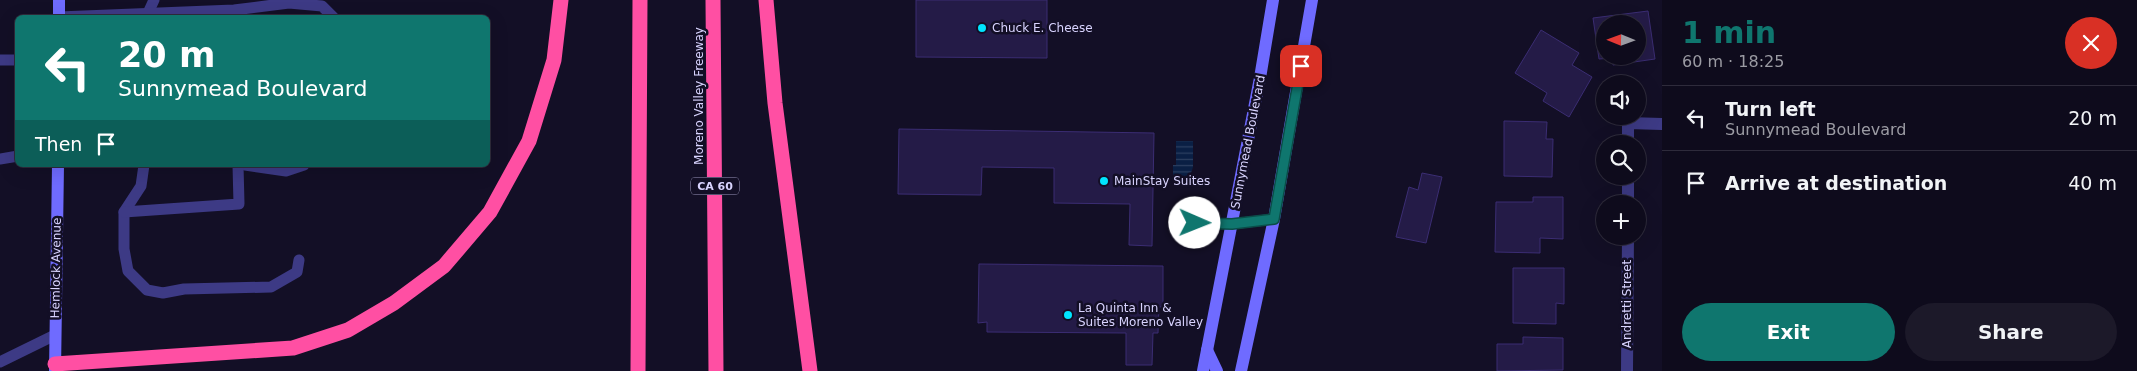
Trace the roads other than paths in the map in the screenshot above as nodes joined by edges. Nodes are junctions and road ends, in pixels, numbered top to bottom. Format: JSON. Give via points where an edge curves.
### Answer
{"nodes":[{"id":1,"x":60,"y":0,"type":"edge"},
{"id":2,"x":154,"y":0,"type":"edge"},
{"id":3,"x":561,"y":0,"type":"edge"},
{"id":4,"x":640,"y":0,"type":"edge"},
{"id":5,"x":714,"y":0,"type":"edge"},
{"id":6,"x":766,"y":0,"type":"edge"},
{"id":7,"x":1273,"y":0,"type":"edge"},
{"id":8,"x":1312,"y":0,"type":"edge"},
{"id":9,"x":148,"y":13,"type":"junction"},
{"id":10,"x":208,"y":14,"type":"edge"},
{"id":11,"x":59,"y":15,"type":"edge"},
{"id":12,"x":131,"y":15,"type":"edge"},
{"id":13,"x":331,"y":15,"type":"edge"},
{"id":14,"x":0,"y":60,"type":"edge"},
{"id":15,"x":15,"y":60,"type":"edge"},
{"id":16,"x":1662,"y":124,"type":"edge"},
{"id":17,"x":1628,"y":135,"type":"edge"},
{"id":18,"x":15,"y":156,"type":"edge"},
{"id":19,"x":0,"y":159,"type":"edge"},
{"id":20,"x":58,"y":167,"type":"edge"},
{"id":21,"x":144,"y":167,"type":"edge"},
{"id":22,"x":238,"y":167,"type":"edge"},
{"id":23,"x":259,"y":167,"type":"edge"},
{"id":24,"x":298,"y":167,"type":"edge"},
{"id":25,"x":124,"y":212,"type":"junction"},
{"id":26,"x":1274,"y":219,"type":"junction"},
{"id":27,"x":1195,"y":223,"type":"dead end"},
{"id":28,"x":1232,"y":224,"type":"junction"},
{"id":29,"x":1628,"y":245,"type":"edge"},
{"id":30,"x":299,"y":260,"type":"dead end"},
{"id":31,"x":55,"y":335,"type":"junction"},
{"id":32,"x":1207,"y":350,"type":"junction"},
{"id":33,"x":0,"y":362,"type":"edge"},
{"id":34,"x":55,"y":367,"type":"edge"},
{"id":35,"x":638,"y":371,"type":"edge"},
{"id":36,"x":716,"y":371,"type":"edge"},
{"id":37,"x":810,"y":371,"type":"edge"},
{"id":38,"x":1203,"y":371,"type":"edge"},
{"id":39,"x":1217,"y":371,"type":"edge"},
{"id":40,"x":1241,"y":371,"type":"edge"},
{"id":41,"x":1627,"y":371,"type":"edge"}],
"edges":[{"from":1,"to":11,"type":"main road"},
{"from":2,"to":9,"type":"lane"},
{"from":3,"to":34,"type":"highway","via":[[554,60],[529,141],[490,212],[444,266],[394,303],[348,330],[293,348]]},
{"from":4,"to":35,"type":"highway"},
{"from":5,"to":36,"type":"highway","name":"Moreno Valley Freeway","number":"CA 60"},
{"from":6,"to":37,"type":"highway","via":[[775,103]]},
{"from":7,"to":28,"type":"main road","name":"Sunnymead Boulevard"},
{"from":8,"to":26,"type":"main road"},
{"from":9,"to":10,"type":"lane"},
{"from":9,"to":12,"type":"lane"},
{"from":10,"to":13,"type":"lane","via":[[289,3],[322,6]]},
{"from":14,"to":15,"type":"lane"},
{"from":16,"to":17,"type":"street","via":[[1628,123]]},
{"from":18,"to":19,"type":"lane"},
{"from":20,"to":31,"type":"main road","name":"Hemlock Avenue"},
{"from":21,"to":25,"type":"lane","via":[[141,186]]},
{"from":22,"to":25,"type":"lane","via":[[239,204]]},
{"from":23,"to":24,"type":"lane","via":[[286,171]]},
{"from":25,"to":30,"type":"lane","via":[[124,249],[128,271],[147,290],[163,293],[184,289],[271,287],[297,272]]},
{"from":26,"to":28,"type":"lane"},
{"from":26,"to":40,"type":"main road"},
{"from":27,"to":28,"type":"lane"},
{"from":28,"to":32,"type":"main road","name":"Sunnymead Boulevard"},
{"from":29,"to":41,"type":"street","name":"Andretti Street"},
{"from":31,"to":33,"type":"lane"},
{"from":31,"to":34,"type":"main road","name":"Hemlock Avenue"},
{"from":32,"to":38,"type":"main road","name":"Sunnymead Boulevard"},
{"from":32,"to":39,"type":"main road"}]}
